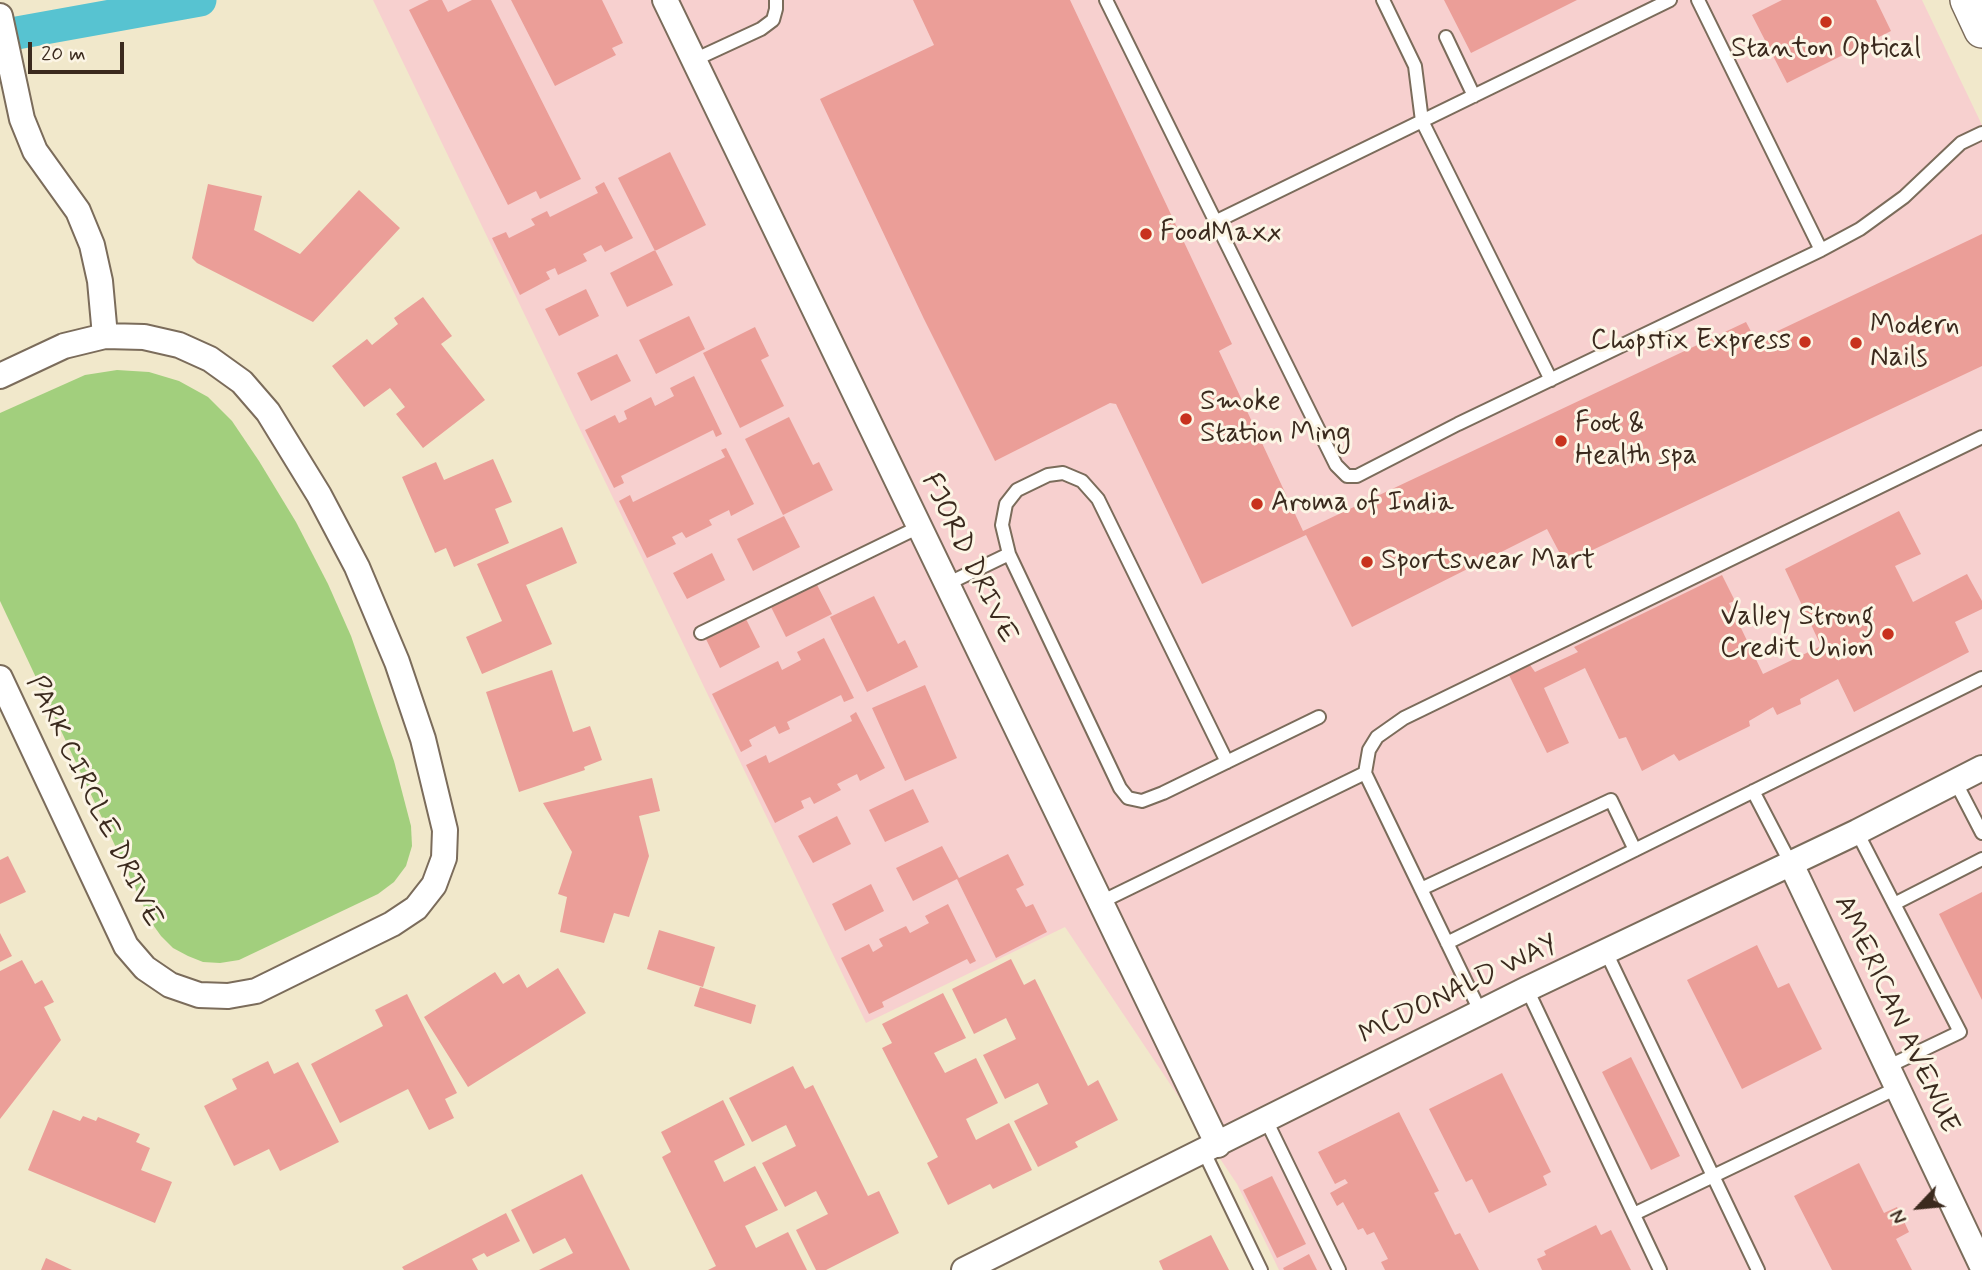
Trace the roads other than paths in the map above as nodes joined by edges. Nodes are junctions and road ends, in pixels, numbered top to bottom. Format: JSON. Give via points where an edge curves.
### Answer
{"nodes":[{"id":1,"x":665,"y":0,"type":"edge"},
{"id":2,"x":776,"y":0,"type":"edge"},
{"id":3,"x":1106,"y":0,"type":"edge"},
{"id":4,"x":1383,"y":0,"type":"edge"},
{"id":5,"x":1670,"y":0,"type":"edge"},
{"id":6,"x":1698,"y":0,"type":"edge"},
{"id":7,"x":1968,"y":0,"type":"edge"},
{"id":8,"x":0,"y":16,"type":"edge"},
{"id":9,"x":1982,"y":30,"type":"edge"},
{"id":10,"x":1446,"y":37,"type":"dead end"},
{"id":11,"x":694,"y":60,"type":"junction"},
{"id":12,"x":1474,"y":96,"type":"junction"},
{"id":13,"x":1422,"y":121,"type":"junction"},
{"id":14,"x":1982,"y":133,"type":"edge"},
{"id":15,"x":1217,"y":221,"type":"junction"},
{"id":16,"x":1821,"y":250,"type":"junction"},
{"id":17,"x":106,"y":336,"type":"junction"},
{"id":18,"x":0,"y":376,"type":"edge"},
{"id":19,"x":1550,"y":380,"type":"junction"},
{"id":20,"x":1982,"y":437,"type":"edge"},
{"id":21,"x":919,"y":527,"type":"junction"},
{"id":22,"x":1009,"y":554,"type":"junction"},
{"id":23,"x":947,"y":584,"type":"junction"},
{"id":24,"x":701,"y":632,"type":"dead end"},
{"id":25,"x":0,"y":678,"type":"edge"},
{"id":26,"x":1982,"y":678,"type":"edge"},
{"id":27,"x":1319,"y":717,"type":"dead end"},
{"id":28,"x":1227,"y":762,"type":"junction"},
{"id":29,"x":1982,"y":768,"type":"edge"},
{"id":30,"x":1365,"y":773,"type":"junction"},
{"id":31,"x":1955,"y":780,"type":"junction"},
{"id":32,"x":1754,"y":791,"type":"junction"},
{"id":33,"x":1857,"y":832,"type":"junction"},
{"id":34,"x":1982,"y":833,"type":"edge"},
{"id":35,"x":1635,"y":850,"type":"junction"},
{"id":36,"x":1982,"y":859,"type":"edge"},
{"id":37,"x":1791,"y":864,"type":"junction"},
{"id":38,"x":1421,"y":889,"type":"junction"},
{"id":39,"x":1101,"y":902,"type":"junction"},
{"id":40,"x":1894,"y":904,"type":"junction"},
{"id":41,"x":1447,"y":943,"type":"junction"},
{"id":42,"x":1606,"y":952,"type":"junction"},
{"id":43,"x":1527,"y":989,"type":"junction"},
{"id":44,"x":1481,"y":1013,"type":"junction"},
{"id":45,"x":1892,"y":1078,"type":"junction"},
{"id":46,"x":1266,"y":1120,"type":"junction"},
{"id":47,"x":1211,"y":1147,"type":"junction"},
{"id":48,"x":1713,"y":1176,"type":"junction"},
{"id":49,"x":1634,"y":1214,"type":"junction"},
{"id":50,"x":1982,"y":1266,"type":"edge"},
{"id":51,"x":964,"y":1270,"type":"edge"},
{"id":52,"x":1261,"y":1270,"type":"edge"},
{"id":53,"x":1339,"y":1270,"type":"edge"},
{"id":54,"x":1660,"y":1270,"type":"edge"},
{"id":55,"x":1758,"y":1270,"type":"edge"}],
"edges":[{"from":1,"to":11,"type":"street","name":"FJORD DRIVE"},
{"from":2,"to":11,"type":"lane","via":[[773,20],[761,29]]},
{"from":3,"to":15,"type":"lane"},
{"from":4,"to":13,"type":"lane","via":[[1415,66]]},
{"from":5,"to":12,"type":"lane"},
{"from":6,"to":16,"type":"lane"},
{"from":7,"to":9,"type":"main road"},
{"from":8,"to":17,"type":"street","via":[[22,119],[35,150],[78,211],[92,245]]},
{"from":10,"to":12,"type":"lane"},
{"from":11,"to":21,"type":"street","name":"FJORD DRIVE"},
{"from":12,"to":13,"type":"lane"},
{"from":13,"to":15,"type":"lane"},
{"from":13,"to":19,"type":"lane"},
{"from":14,"to":16,"type":"lane","via":[[1961,143],[1904,197],[1860,229]]},
{"from":15,"to":19,"type":"lane","via":[[1336,466],[1347,476],[1357,476]]},
{"from":16,"to":19,"type":"lane"},
{"from":17,"to":18,"type":"street","name":"PARK CIRCLE DRIVE","via":[[64,346]]},
{"from":17,"to":25,"type":"street","name":"PARK CIRCLE DRIVE","via":[[144,337],[179,345],[210,359],[242,382],[268,412],[319,495],[357,567],[423,739],[446,830],[444,858],[434,885],[416,908],[392,924],[256,990],[228,996],[199,995],[170,985],[145,968],[126,946]]},
{"from":20,"to":30,"type":"lane","via":[[1404,718],[1377,737]]},
{"from":21,"to":23,"type":"street","name":"FJORD DRIVE"},
{"from":21,"to":24,"type":"lane"},
{"from":22,"to":23,"type":"lane"},
{"from":22,"to":28,"type":"lane","via":[[1129,799],[1142,801]]},
{"from":22,"to":28,"type":"lane","via":[[1002,525],[1006,504],[1017,491],[1048,475],[1063,473],[1082,481],[1098,499]]},
{"from":23,"to":39,"type":"street","name":"FJORD DRIVE"},
{"from":26,"to":32,"type":"lane"},
{"from":27,"to":28,"type":"lane"},
{"from":29,"to":31,"type":"street","name":"MCDONALD WAY"},
{"from":30,"to":38,"type":"lane"},
{"from":30,"to":39,"type":"lane"},
{"from":31,"to":33,"type":"street","name":"MCDONALD WAY"},
{"from":31,"to":34,"type":"lane"},
{"from":32,"to":35,"type":"lane"},
{"from":32,"to":37,"type":"lane"},
{"from":33,"to":37,"type":"street","name":"MCDONALD WAY"},
{"from":33,"to":40,"type":"lane"},
{"from":35,"to":38,"type":"lane","via":[[1611,800]]},
{"from":35,"to":41,"type":"lane"},
{"from":36,"to":40,"type":"lane"},
{"from":37,"to":42,"type":"street","name":"MCDONALD WAY"},
{"from":37,"to":45,"type":"street","name":"AMERICAN AVENUE"},
{"from":38,"to":41,"type":"lane"},
{"from":39,"to":47,"type":"street","name":"FJORD DRIVE"},
{"from":40,"to":45,"type":"lane","via":[[1960,1032]]},
{"from":41,"to":44,"type":"lane"},
{"from":42,"to":43,"type":"street","name":"MCDONALD WAY"},
{"from":42,"to":48,"type":"lane"},
{"from":43,"to":44,"type":"street","name":"MCDONALD WAY"},
{"from":43,"to":49,"type":"lane"},
{"from":44,"to":46,"type":"street","name":"MCDONALD WAY"},
{"from":45,"to":48,"type":"lane"},
{"from":45,"to":50,"type":"street","name":"AMERICAN AVENUE"},
{"from":46,"to":47,"type":"street","name":"MCDONALD WAY"},
{"from":46,"to":53,"type":"lane"},
{"from":47,"to":51,"type":"street","name":"MCDONALD WAY"},
{"from":47,"to":52,"type":"lane"},
{"from":48,"to":49,"type":"lane"},
{"from":48,"to":55,"type":"lane"},
{"from":49,"to":54,"type":"lane"}]}
